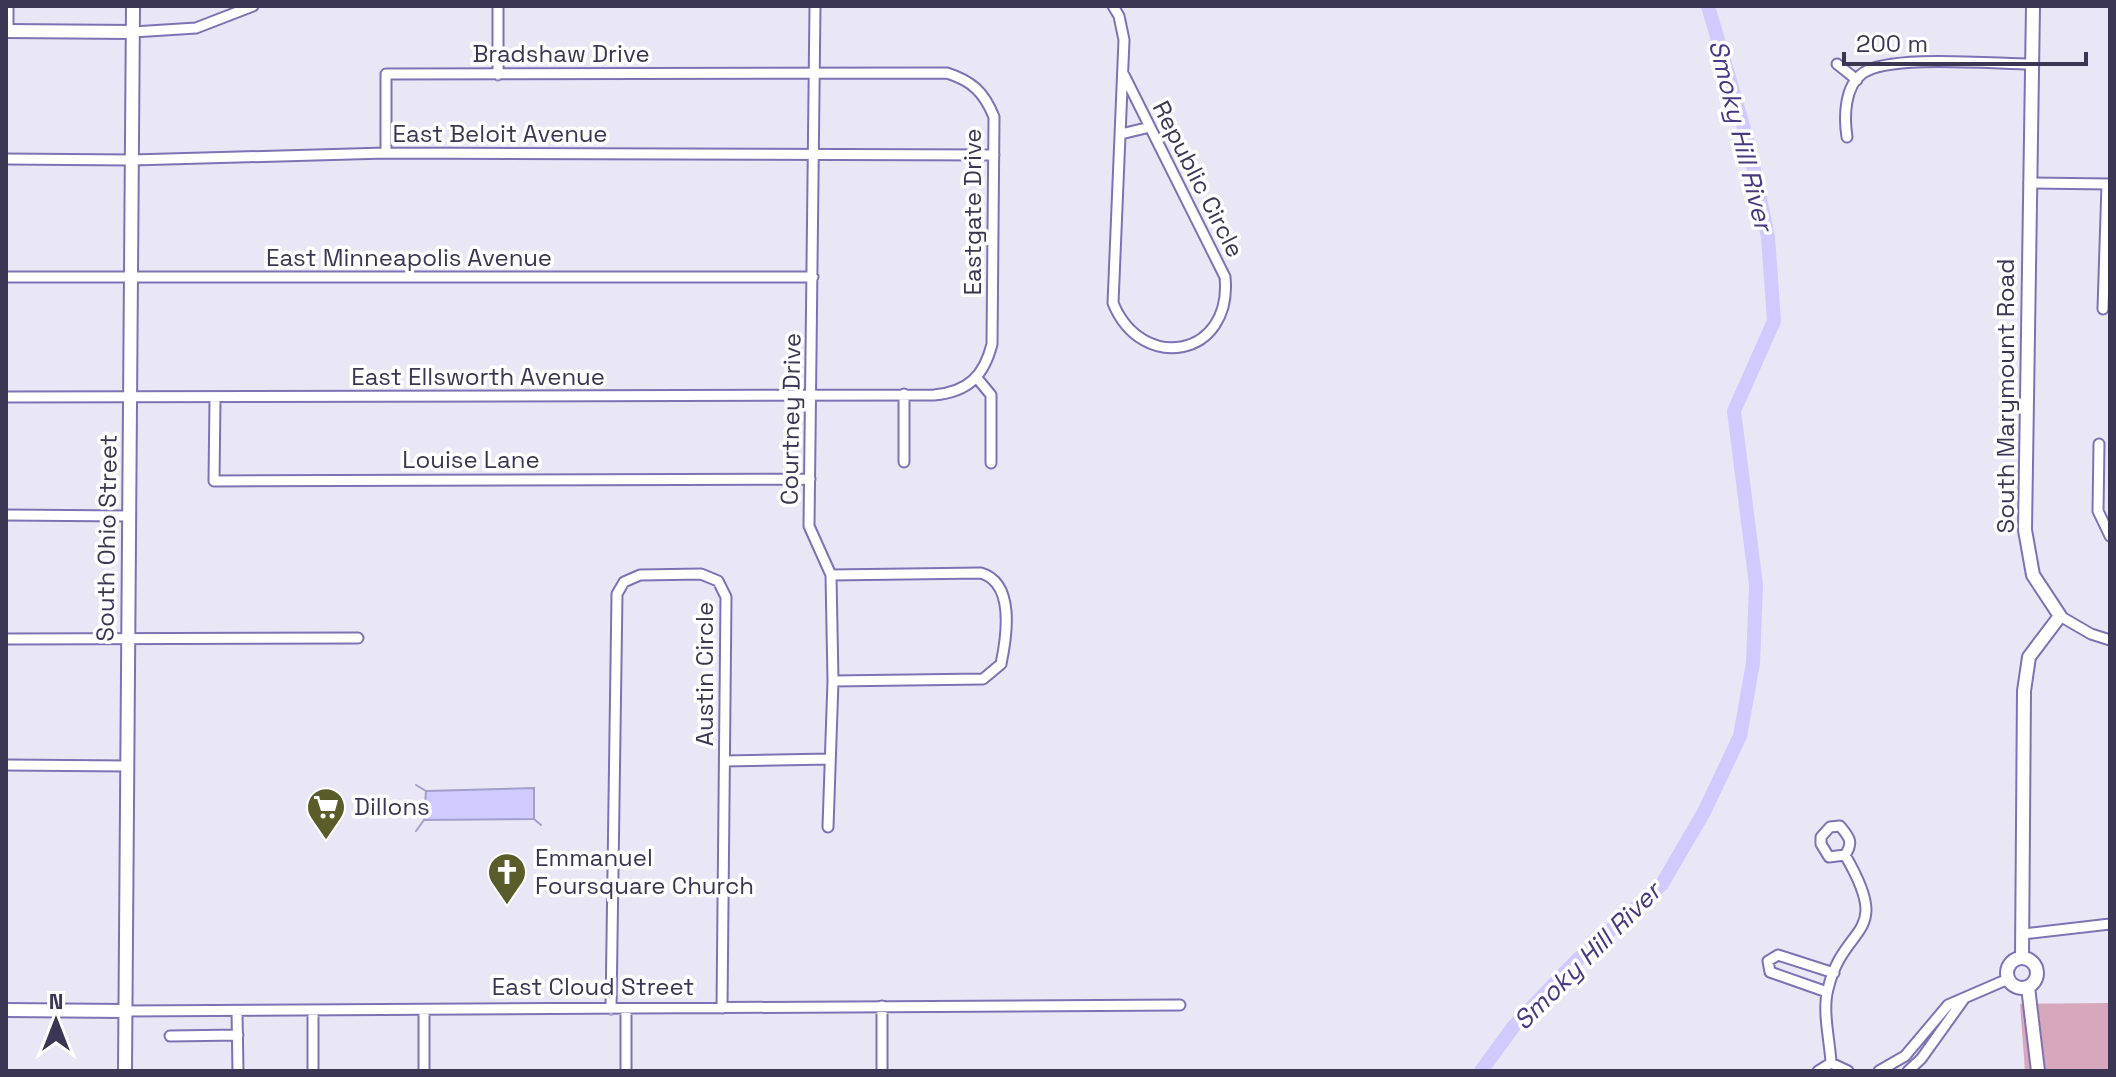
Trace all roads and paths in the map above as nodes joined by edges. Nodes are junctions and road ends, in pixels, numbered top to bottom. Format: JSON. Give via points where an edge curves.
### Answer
{"nodes":[{"id":1,"x":8,"y":6,"type":"edge"},
{"id":2,"x":133,"y":6,"type":"edge"},
{"id":3,"x":253,"y":6,"type":"edge"},
{"id":4,"x":498,"y":6,"type":"edge"},
{"id":5,"x":815,"y":6,"type":"edge"},
{"id":6,"x":1113,"y":6,"type":"edge"},
{"id":7,"x":2033,"y":6,"type":"edge"},
{"id":8,"x":7,"y":31,"type":"edge"},
{"id":9,"x":133,"y":32,"type":"junction"},
{"id":10,"x":1837,"y":64,"type":"dead end"},
{"id":11,"x":2032,"y":64,"type":"junction"},
{"id":12,"x":814,"y":73,"type":"junction"},
{"id":13,"x":498,"y":75,"type":"junction"},
{"id":14,"x":1124,"y":75,"type":"junction"},
{"id":15,"x":1857,"y":80,"type":"junction"},
{"id":16,"x":1150,"y":127,"type":"junction"},
{"id":17,"x":1121,"y":134,"type":"junction"},
{"id":18,"x":1847,"y":137,"type":"dead end"},
{"id":19,"x":386,"y":153,"type":"junction"},
{"id":20,"x":814,"y":155,"type":"junction"},
{"id":21,"x":994,"y":155,"type":"junction"},
{"id":22,"x":6,"y":159,"type":"edge"},
{"id":23,"x":132,"y":160,"type":"junction"},
{"id":24,"x":2029,"y":183,"type":"junction"},
{"id":25,"x":2108,"y":184,"type":"edge"},
{"id":26,"x":6,"y":277,"type":"edge"},
{"id":27,"x":813,"y":277,"type":"junction"},
{"id":28,"x":131,"y":279,"type":"junction"},
{"id":29,"x":2103,"y":309,"type":"dead end"},
{"id":30,"x":977,"y":378,"type":"junction"},
{"id":31,"x":812,"y":394,"type":"junction"},
{"id":32,"x":904,"y":394,"type":"junction"},
{"id":33,"x":6,"y":397,"type":"edge"},
{"id":34,"x":130,"y":399,"type":"junction"},
{"id":35,"x":215,"y":399,"type":"junction"},
{"id":36,"x":2099,"y":444,"type":"dead end"},
{"id":37,"x":904,"y":462,"type":"dead end"},
{"id":38,"x":991,"y":463,"type":"dead end"},
{"id":39,"x":810,"y":479,"type":"junction"},
{"id":40,"x":6,"y":515,"type":"edge"},
{"id":41,"x":129,"y":516,"type":"junction"},
{"id":42,"x":2110,"y":536,"type":"edge"},
{"id":43,"x":831,"y":575,"type":"junction"},
{"id":44,"x":2060,"y":616,"type":"junction"},
{"id":45,"x":358,"y":638,"type":"dead end"},
{"id":46,"x":6,"y":639,"type":"edge"},
{"id":47,"x":128,"y":640,"type":"junction"},
{"id":48,"x":2110,"y":640,"type":"edge"},
{"id":49,"x":833,"y":681,"type":"junction"},
{"id":50,"x":830,"y":759,"type":"junction"},
{"id":51,"x":725,"y":761,"type":"junction"},
{"id":52,"x":6,"y":765,"type":"edge"},
{"id":53,"x":127,"y":766,"type":"junction"},
{"id":54,"x":828,"y":827,"type":"dead end"},
{"id":55,"x":1845,"y":855,"type":"dead end"},
{"id":56,"x":2110,"y":924,"type":"edge"},
{"id":57,"x":2023,"y":934,"type":"junction"},
{"id":58,"x":2022,"y":958,"type":"junction"},
{"id":59,"x":1834,"y":973,"type":"junction"},
{"id":60,"x":2008,"y":979,"type":"junction"},
{"id":61,"x":2028,"y":987,"type":"junction"},
{"id":62,"x":1827,"y":992,"type":"junction"},
{"id":63,"x":1966,"y":996,"type":"junction"},
{"id":64,"x":1180,"y":1005,"type":"dead end"},
{"id":65,"x":882,"y":1006,"type":"junction"},
{"id":66,"x":722,"y":1008,"type":"junction"},
{"id":67,"x":611,"y":1009,"type":"junction"},
{"id":68,"x":626,"y":1009,"type":"junction"},
{"id":69,"x":6,"y":1010,"type":"edge"},
{"id":70,"x":313,"y":1010,"type":"junction"},
{"id":71,"x":125,"y":1011,"type":"junction"},
{"id":72,"x":237,"y":1011,"type":"junction"},
{"id":73,"x":424,"y":1011,"type":"junction"},
{"id":74,"x":238,"y":1035,"type":"junction"},
{"id":75,"x":170,"y":1036,"type":"dead end"},
{"id":76,"x":1831,"y":1063,"type":"junction"},
{"id":77,"x":125,"y":1071,"type":"edge"},
{"id":78,"x":238,"y":1071,"type":"edge"},
{"id":79,"x":313,"y":1071,"type":"edge"},
{"id":80,"x":424,"y":1071,"type":"edge"},
{"id":81,"x":626,"y":1071,"type":"edge"},
{"id":82,"x":882,"y":1071,"type":"edge"},
{"id":83,"x":1818,"y":1071,"type":"edge"},
{"id":84,"x":1848,"y":1071,"type":"edge"},
{"id":85,"x":1879,"y":1071,"type":"edge"},
{"id":86,"x":1908,"y":1071,"type":"edge"},
{"id":87,"x":2038,"y":1071,"type":"edge"}],
"edges":[{"from":1,"to":8,"type":"street"},
{"from":2,"to":9,"type":"street","name":"South Ohio Street"},
{"from":3,"to":9,"type":"street","via":[[196,28]]},
{"from":4,"to":13,"type":"street"},
{"from":5,"to":12,"type":"street","name":"Courtney Drive"},
{"from":6,"to":14,"type":"street","name":"Republic Circle","via":[[1124,40]]},
{"from":7,"to":11,"type":"street","name":"South Marymount Road"},
{"from":8,"to":9,"type":"street"},
{"from":9,"to":23,"type":"street","name":"South Ohio Street"},
{"from":10,"to":15,"type":"street"},
{"from":11,"to":15,"type":"street","via":[[1892,63]]},
{"from":11,"to":24,"type":"street","name":"South Marymount Road"},
{"from":12,"to":13,"type":"street","name":"Bradshaw Drive"},
{"from":12,"to":20,"type":"street","name":"Courtney Drive"},
{"from":12,"to":21,"type":"street","name":"Eastgate Drive","via":[[947,73],[970,81],[994,117]]},
{"from":13,"to":19,"type":"street","name":"Bradshaw Drive","via":[[386,74]]},
{"from":14,"to":16,"type":"street","name":"Republic Circle"},
{"from":14,"to":17,"type":"street","name":"Republic Circle"},
{"from":15,"to":18,"type":"street","via":[[1848,95]]},
{"from":16,"to":17,"type":"street"},
{"from":16,"to":17,"type":"street","name":"Republic Circle","via":[[1225,277],[1222,315],[1210,333],[1184,346],[1153,345],[1135,337],[1113,303]]},
{"from":19,"to":20,"type":"street","name":"East Beloit Avenue"},
{"from":19,"to":23,"type":"street","name":"East Beloit Avenue"},
{"from":20,"to":21,"type":"street","name":"East Beloit Avenue"},
{"from":20,"to":27,"type":"street","name":"Courtney Drive"},
{"from":21,"to":30,"type":"street","name":"Eastgate Drive","via":[[992,344]]},
{"from":22,"to":23,"type":"street","name":"East Beloit Avenue"},
{"from":23,"to":28,"type":"street","name":"South Ohio Street"},
{"from":24,"to":25,"type":"street"},
{"from":24,"to":44,"type":"street","name":"South Marymount Road","via":[[2025,530],[2033,575]]},
{"from":25,"to":29,"type":"street"},
{"from":26,"to":28,"type":"street","name":"East Minneapolis Avenue"},
{"from":27,"to":28,"type":"street","name":"East Minneapolis Avenue"},
{"from":27,"to":31,"type":"street","name":"Courtney Drive"},
{"from":28,"to":34,"type":"street","name":"South Ohio Street"},
{"from":30,"to":32,"type":"street","name":"East Ellsworth Avenue","via":[[950,394]]},
{"from":30,"to":38,"type":"street","via":[[991,395]]},
{"from":31,"to":32,"type":"street","name":"East Ellsworth Avenue"},
{"from":31,"to":35,"type":"street","name":"East Ellsworth Avenue"},
{"from":31,"to":39,"type":"street","name":"Courtney Drive"},
{"from":32,"to":37,"type":"street"},
{"from":33,"to":34,"type":"street","name":"East Ellsworth Avenue"},
{"from":34,"to":35,"type":"street","name":"East Ellsworth Avenue"},
{"from":34,"to":41,"type":"street","name":"South Ohio Street"},
{"from":35,"to":39,"type":"street","name":"Louise Lane","via":[[214,481]]},
{"from":36,"to":42,"type":"street","via":[[2098,511]]},
{"from":39,"to":43,"type":"street","name":"Courtney Drive","via":[[809,526]]},
{"from":40,"to":41,"type":"street"},
{"from":41,"to":47,"type":"street","name":"South Ohio Street"},
{"from":43,"to":49,"type":"street","name":"Courtney Drive"},
{"from":43,"to":49,"type":"street","via":[[981,573],[998,582],[1004,598],[1001,664],[983,679]]},
{"from":44,"to":48,"type":"street"},
{"from":44,"to":57,"type":"street","via":[[2029,657],[2024,691]]},
{"from":45,"to":47,"type":"street"},
{"from":46,"to":47,"type":"street"},
{"from":47,"to":53,"type":"street","name":"South Ohio Street"},
{"from":49,"to":50,"type":"street","name":"Courtney Drive"},
{"from":50,"to":51,"type":"street"},
{"from":50,"to":54,"type":"street","name":"Courtney Drive"},
{"from":51,"to":66,"type":"street","name":"Austin Circle"},
{"from":51,"to":67,"type":"street","name":"Austin Circle","via":[[724,589],[701,574],[631,577],[620,588],[616,604]]},
{"from":52,"to":53,"type":"street"},
{"from":53,"to":71,"type":"street","name":"South Ohio Street"},
{"from":55,"to":59,"type":"street","via":[[1865,890],[1867,911],[1862,929]]},
{"from":56,"to":57,"type":"street"},
{"from":57,"to":58,"type":"street"},
{"from":58,"to":60,"type":"street","via":[[2008,967]]},
{"from":58,"to":61,"type":"street","via":[[2036,967],[2036,979]]},
{"from":59,"to":62,"type":"street"},
{"from":59,"to":62,"type":"street","via":[[1778,955],[1768,961],[1770,972]]},
{"from":60,"to":61,"type":"street","via":[[2016,988]]},
{"from":60,"to":63,"type":"street"},
{"from":61,"to":87,"type":"street"},
{"from":62,"to":76,"type":"street"},
{"from":63,"to":85,"type":"street","via":[[1948,1005],[1905,1056]]},
{"from":63,"to":86,"type":"street"},
{"from":64,"to":65,"type":"street","name":"East Cloud Street"},
{"from":65,"to":66,"type":"street","name":"East Cloud Street"},
{"from":65,"to":82,"type":"street"},
{"from":66,"to":68,"type":"street","name":"East Cloud Street"},
{"from":67,"to":68,"type":"street","name":"East Cloud Street"},
{"from":67,"to":73,"type":"street","name":"East Cloud Street"},
{"from":68,"to":81,"type":"street"},
{"from":69,"to":71,"type":"street","name":"East Cloud Street"},
{"from":70,"to":72,"type":"street","name":"East Cloud Street"},
{"from":70,"to":73,"type":"street","name":"East Cloud Street"},
{"from":70,"to":79,"type":"street"},
{"from":71,"to":72,"type":"street","name":"East Cloud Street"},
{"from":71,"to":77,"type":"street","name":"South Ohio Street"},
{"from":72,"to":74,"type":"street"},
{"from":73,"to":80,"type":"street"},
{"from":74,"to":75,"type":"street"},
{"from":74,"to":78,"type":"street"},
{"from":76,"to":83,"type":"street"},
{"from":76,"to":84,"type":"street"}]}
